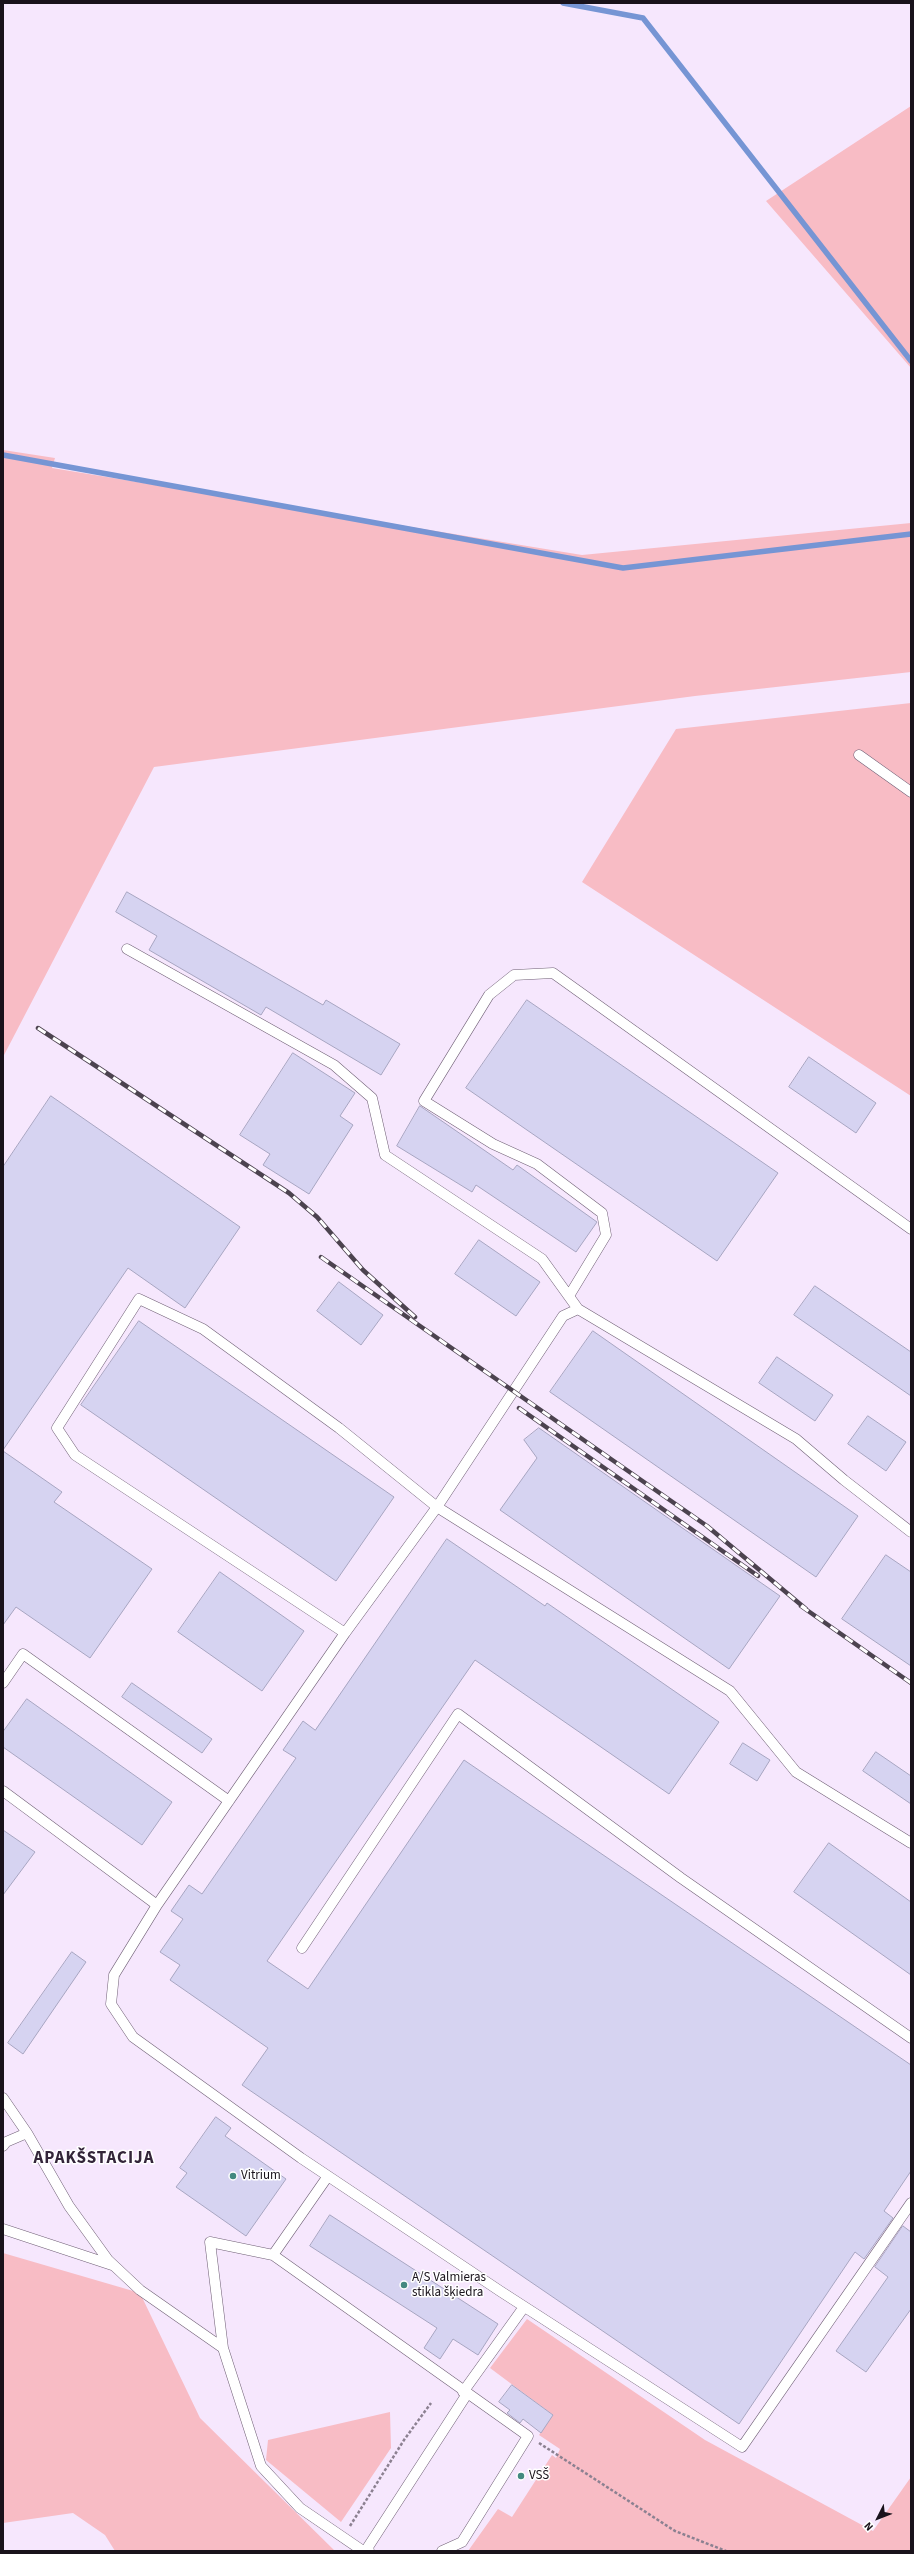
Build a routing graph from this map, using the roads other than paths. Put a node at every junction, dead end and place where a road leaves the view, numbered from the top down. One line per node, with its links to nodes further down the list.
1 (859, 755): 2 (lane)
2 (911, 792)
3 (127, 950): 5 (lane)
4 (911, 1229): 5 (lane)
5 (569, 1296): 6 (lane)
6 (578, 1309): 7 (lane); 8 (lane)
7 (437, 1507): 9 (lane); 9 (lane); 13 (lane)
8 (911, 1532)
9 (345, 1633): 12 (lane)
10 (3, 1683): 12 (lane)
11 (3, 1791): 14 (lane)
12 (230, 1802): 14 (lane)
13 (911, 1843)
14 (157, 1905): 20 (lane)
15 (302, 1948): 16 (lane)
16 (911, 2038)
17 (3, 2098): 18 (lane)
18 (27, 2132): 19 (lane); 24 (lane)
19 (3, 2146)
20 (328, 2176): 23 (lane); 25 (lane)
21 (911, 2203): 25 (lane)
22 (3, 2229): 24 (lane)
23 (273, 2255): 26 (lane); 27 (lane)
24 (114, 2266): 26 (lane)
25 (524, 2307): 27 (lane)
26 (223, 2348): 28 (lane)
27 (465, 2393): 29 (lane); 30 (lane)
28 (363, 2551)
29 (369, 2551)
30 (442, 2551)

